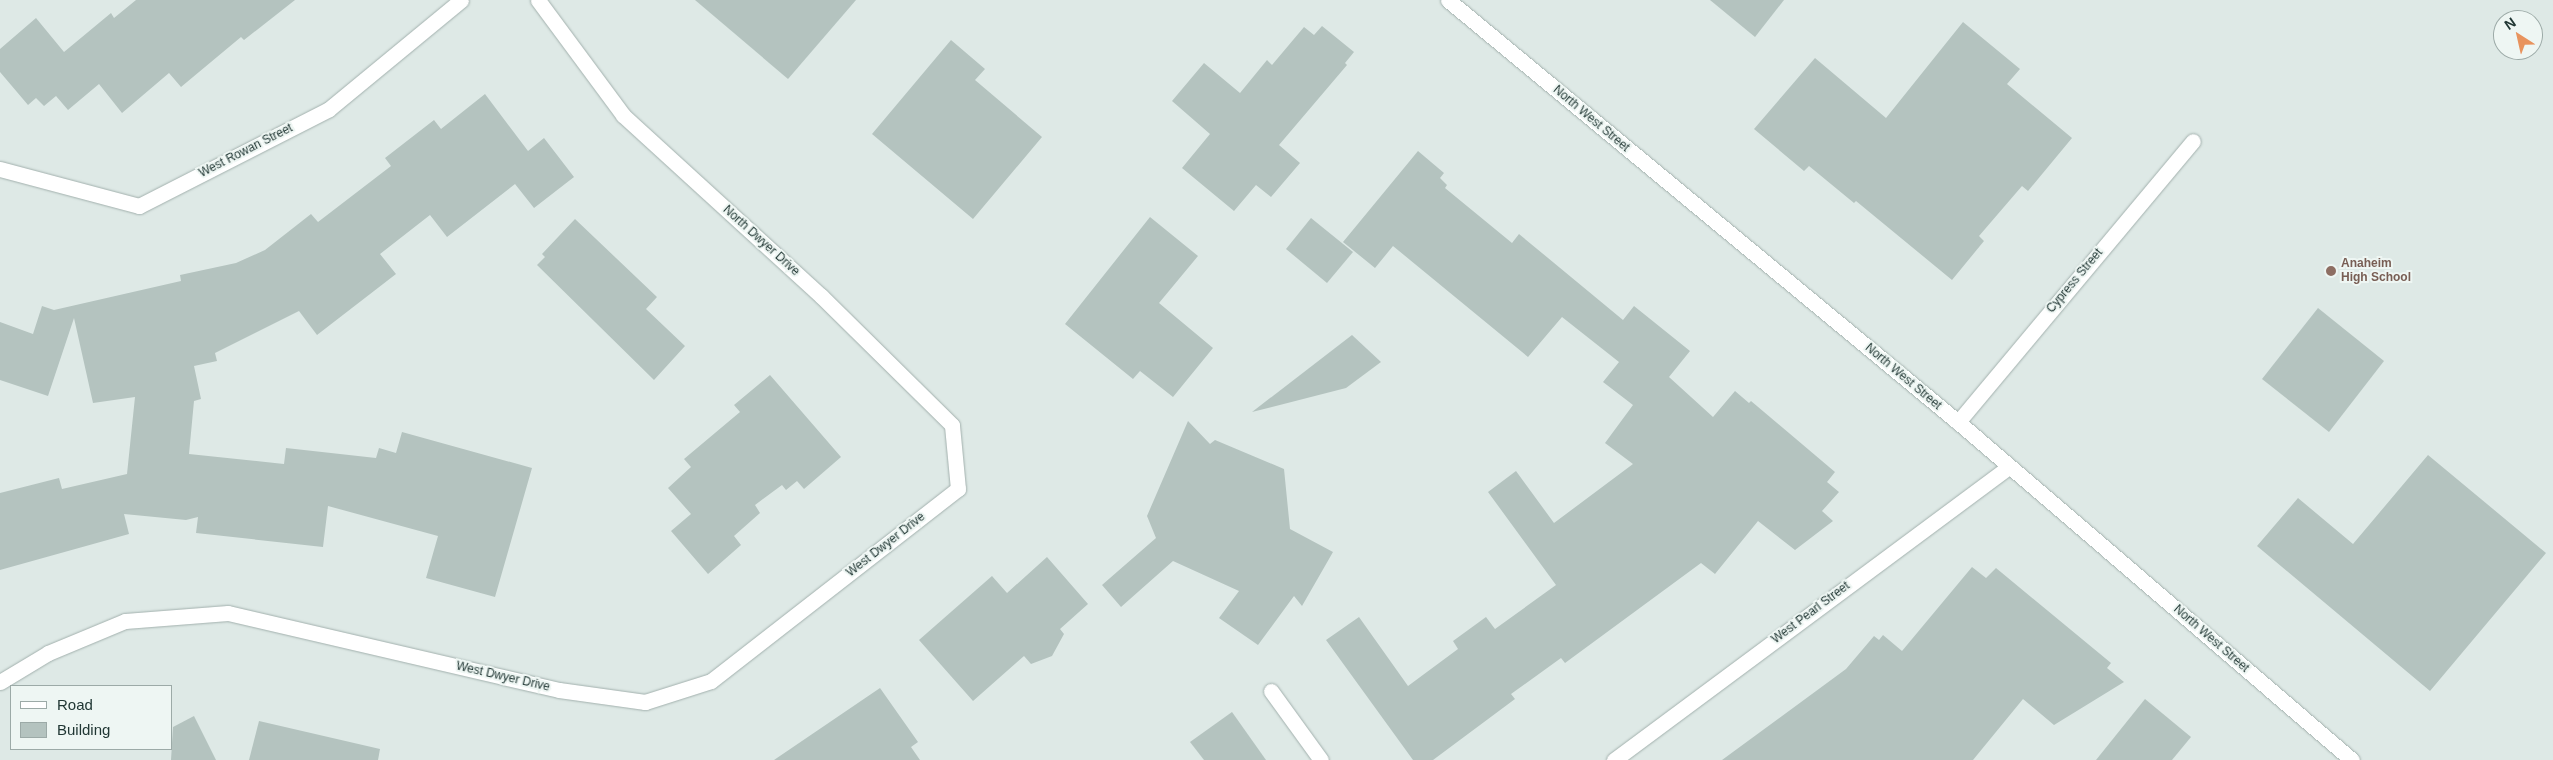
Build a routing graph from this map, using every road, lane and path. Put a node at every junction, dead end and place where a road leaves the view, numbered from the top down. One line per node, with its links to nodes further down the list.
1 (461, 0): 5 (street, West Rowan Street)
2 (538, 0): 8 (street, North Dwyer Drive)
3 (1448, 0): 6 (street, North West Street)
4 (2193, 140): 6 (street, Cypress Street)
5 (0, 169)
6 (1958, 422): 7 (street, North West Street)
7 (2009, 467): 12 (street, West Pearl Street); 13 (street, North West Street)
8 (958, 490): 9 (street, West Dwyer Drive)
9 (0, 682)
10 (1271, 691): 11 (street)
11 (1321, 760)
12 (1614, 760)
13 (2352, 760)

